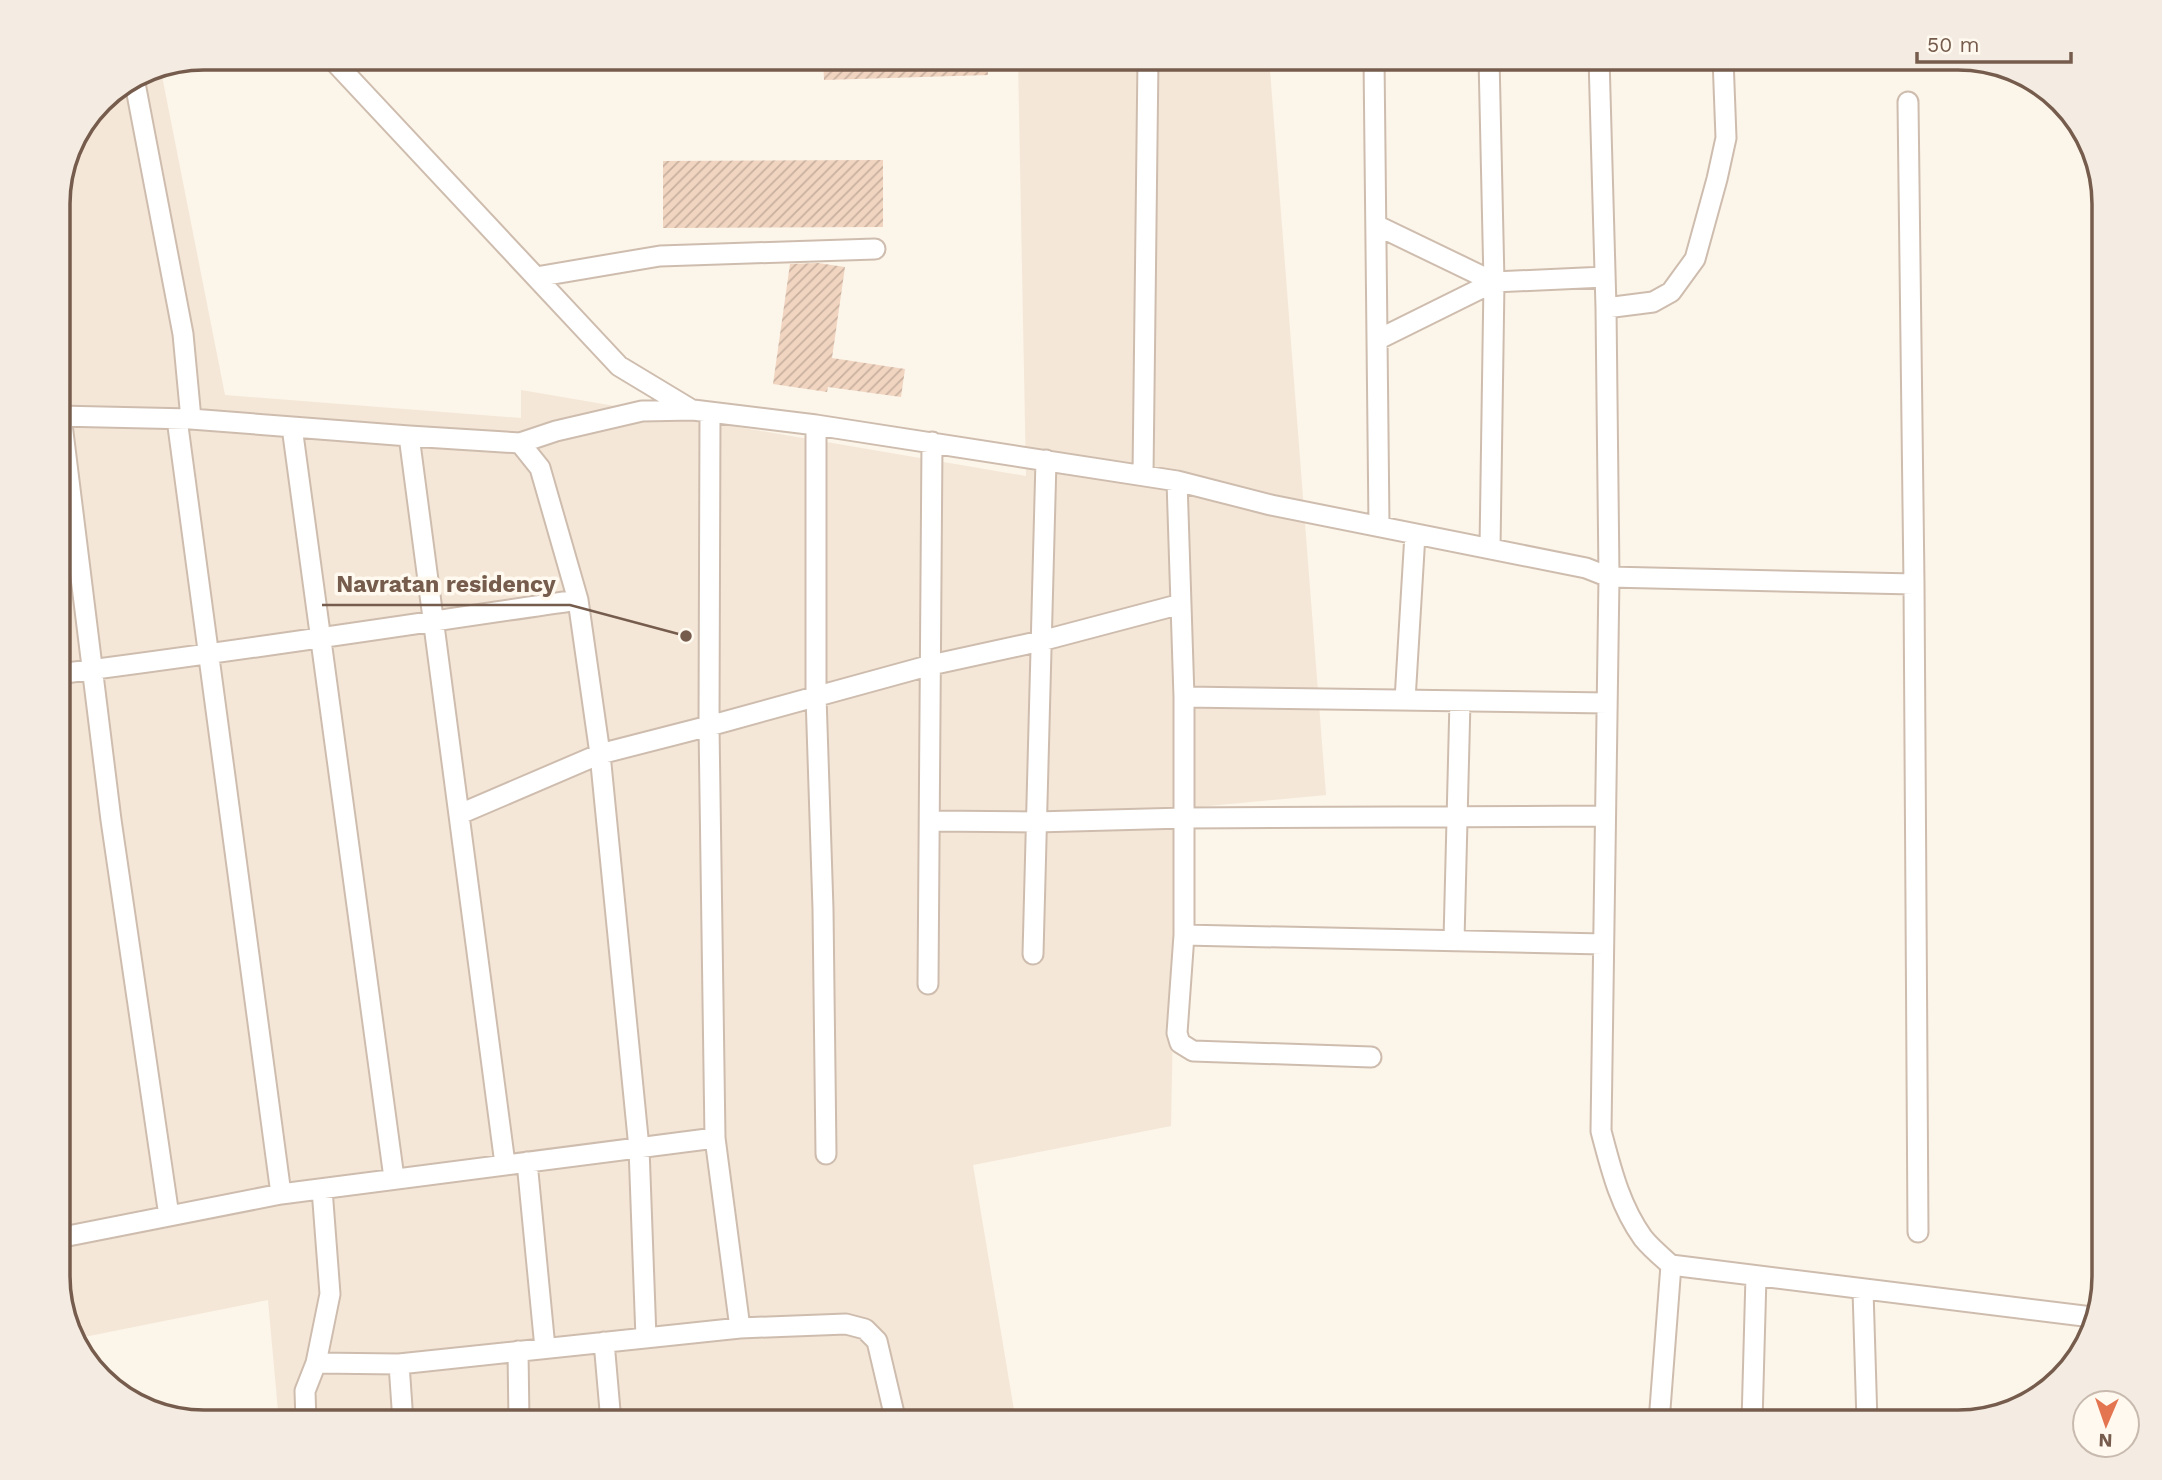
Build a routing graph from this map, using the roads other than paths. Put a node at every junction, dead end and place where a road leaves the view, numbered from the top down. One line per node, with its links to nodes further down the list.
1 (342, 70): 11 (street)
2 (1148, 70): 25 (street)
3 (1374, 70): 9 (street)
4 (1489, 70): 13 (street)
5 (1599, 70): 12 (street)
6 (1723, 70): 14 (street)
7 (132, 92): 18 (street)
8 (1908, 102): 32 (street)
9 (1376, 225): 13 (street); 15 (street)
10 (875, 249): 11 (street)
11 (536, 277): 16 (street)
12 (1605, 277): 13 (street); 14 (street)
13 (1493, 282): 15 (street); 30 (street)
14 (1606, 308): 31 (street)
15 (1377, 340): 28 (street)
16 (701, 412): 19 (street); 23 (street); 47 (street)
17 (70, 416): 18 (street)
18 (184, 419): 20 (street); 38 (street)
19 (816, 425): 22 (street); 42 (street)
20 (292, 427): 21 (street); 36 (street)
21 (409, 436): 23 (street); 35 (street)
22 (932, 442): 24 (street); 39 (street)
23 (520, 443): 33 (street)
24 (1046, 460): 25 (street); 37 (street)
25 (1143, 475): 26 (street)
26 (1177, 481): 28 (street); 34 (street)
27 (70, 495): 40 (street)
28 (1379, 526): 29 (street)
29 (1415, 534): 30 (street); 44 (street)
30 (1490, 548): 31 (street)
31 (1609, 576): 32 (street); 46 (street)
32 (1914, 584): 70 (street)
33 (578, 600): 35 (street); 48 (street)
34 (1181, 604): 37 (street); 43 (street)
35 (434, 620): 36 (street); 49 (street)
36 (321, 637): 38 (street); 66 (street)
37 (1041, 641): 39 (street); 54 (street)
38 (208, 655): 40 (street); 68 (street)
39 (931, 665): 42 (street); 53 (street)
40 (92, 670): 41 (street); 69 (street)
41 (70, 673)
42 (816, 696): 47 (street); 63 (street)
43 (1184, 697): 44 (street); 52 (street)
44 (1405, 700): 45 (street)
45 (1460, 701): 46 (street); 50 (street)
46 (1607, 703): 51 (street)
47 (709, 726): 48 (street); 61 (street)
48 (600, 754): 49 (street); 62 (street)
49 (460, 814): 65 (street)
50 (1457, 816): 51 (street); 52 (street); 56 (street)
51 (1605, 816): 57 (street)
52 (1184, 818): 54 (street); 55 (street)
53 (930, 821): 54 (street); 59 (street)
54 (1036, 822): 58 (street)
55 (1184, 934): 56 (street); 60 (street)
56 (1454, 940): 57 (street)
57 (1603, 944): 72 (street)
58 (1033, 954)
59 (928, 984)
60 (1371, 1057)
61 (715, 1138): 62 (street); 76 (street)
62 (639, 1148): 64 (street); 77 (street)
63 (826, 1154)
64 (527, 1162): 65 (street); 79 (street)
65 (505, 1164): 66 (street)
66 (394, 1178): 67 (street)
67 (322, 1189): 68 (street); 81 (street)
68 (281, 1194): 69 (street)
69 (169, 1216): 71 (street)
70 (1918, 1232)
71 (70, 1236)
72 (1671, 1265): 73 (street); 88 (street)
73 (1756, 1276): 74 (street); 89 (street)
74 (1863, 1290): 75 (street); 90 (street)
75 (2086, 1316)
76 (740, 1328): 77 (street); 87 (street)
77 (646, 1338): 78 (street)
78 (604, 1342): 79 (street); 86 (street)
79 (545, 1348): 80 (street)
80 (518, 1351): 82 (street); 85 (street)
81 (316, 1363): 82 (street); 83 (street)
82 (399, 1364): 84 (street)
83 (306, 1410)
84 (401, 1410)
85 (519, 1410)
86 (610, 1410)
87 (892, 1410)
88 (1660, 1410)
89 (1752, 1410)
90 (1867, 1410)

